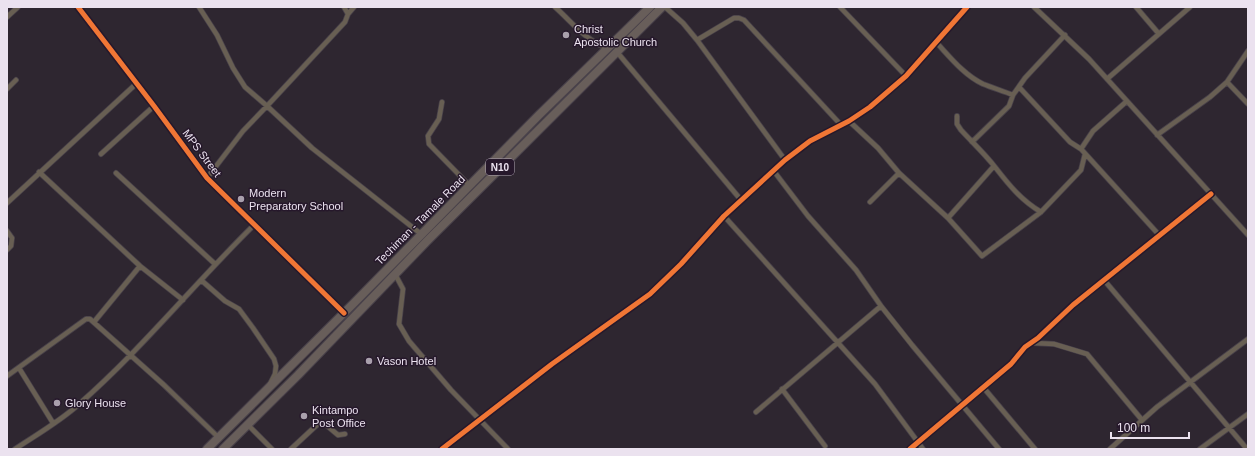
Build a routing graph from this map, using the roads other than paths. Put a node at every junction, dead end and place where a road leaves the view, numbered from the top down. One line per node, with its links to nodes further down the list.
1 (18, 7): 15 (street)
2 (78, 7): 27 (street, MPS Street)
3 (199, 7): 35 (street)
4 (344, 7): 14 (street)
5 (354, 7): 14 (street)
6 (555, 7): 20 (street)
7 (650, 7): 20 (highway, Techiman - Tamale Road / N10)
8 (663, 7): 18 (street); 22 (highway, Techiman - Tamale Road / N10)
9 (840, 7): 23 (street)
10 (966, 7): 19 (street)
11 (1034, 7): 17 (street)
12 (1136, 7): 16 (street)
13 (1190, 7): 16 (street)
14 (348, 14): 35 (street)
15 (7, 18)
16 (1159, 34): 24 (street)
17 (1065, 35): 24 (street); 28 (street)
18 (697, 40): 38 (street); 44 (street)
19 (936, 42): 23 (street); 30 (street)
20 (608, 49): 51 (highway, Techiman - Tamale Road / N10)
21 (1248, 51): 26 (street)
22 (617, 52): 53 (street); 67 (highway, Techiman - Tamale Road / N10)
23 (906, 76): 37 (street)
24 (1107, 79): 31 (street)
25 (16, 80): 29 (street)
26 (1227, 82): 33 (street); 39 (street)
27 (137, 83): 34 (street, MPS Street); 47 (street)
28 (1019, 87): 30 (street); 41 (street)
29 (7, 89)
30 (1013, 95): 40 (street)
31 (1127, 101): 39 (street); 41 (street)
32 (442, 102): 51 (street)
33 (1248, 104)
34 (154, 106): 42 (street); 50 (street, MPS Street)
35 (267, 106): 50 (street); 61 (street)
36 (957, 116): 40 (street)
37 (849, 121): 38 (street); 49 (street)
38 (840, 125): 44 (street)
39 (1157, 135): 52 (street)
40 (972, 142): 45 (street)
41 (1081, 149): 43 (street)
42 (102, 154)
43 (1085, 154): 56 (street); 63 (street)
44 (785, 160): 46 (street)
45 (994, 166): 56 (street); 58 (street)
46 (773, 170): 53 (street); 71 (street)
47 (39, 172): 55 (street); 66 (street)
48 (116, 173): 65 (street)
49 (899, 173): 54 (street); 58 (street)
50 (207, 178): 59 (street, MPS Street)
51 (469, 185): 61 (highway, Techiman - Tamale Road / N10)
52 (1211, 194): 62 (street); 63 (street)
53 (741, 200): 57 (street)
54 (870, 202)
55 (7, 203)
56 (1041, 212): 58 (street)
57 (724, 216): 75 (street); 88 (street)
58 (948, 218)
59 (254, 225): 65 (street); 72 (street, MPS Street)
60 (7, 230): 64 (street)
61 (421, 234): 72 (highway, Techiman - Tamale Road / N10)
62 (1248, 235)
63 (1160, 236): 69 (street)
64 (7, 250)
65 (215, 264): 68 (street)
66 (140, 266): 70 (street); 73 (street)
67 (395, 274): 88 (street); 91 (highway, Techiman - Tamale Road / N10)
68 (201, 280): 70 (street); 83 (street)
69 (1104, 280): 76 (street); 80 (street)
70 (183, 300): 77 (street)
71 (881, 306): 75 (street); 84 (street)
72 (344, 313): 83 (highway, Techiman - Tamale Road / N10)
73 (94, 322): 77 (street); 78 (street)
74 (1248, 339): 80 (street)
75 (837, 342): 82 (street); 95 (street)
76 (1033, 343): 81 (street); 89 (street)
77 (130, 355): 90 (street); 94 (street)
78 (19, 368): 79 (street); 90 (street)
79 (7, 376)
80 (1191, 382): 89 (street); 92 (street)
81 (983, 387): 84 (street); 107 (street)
82 (782, 389): 85 (street); 96 (street)
83 (266, 390): 87 (highway, Techiman - Tamale Road / N10)
84 (963, 405): 95 (street); 106 (street)
85 (756, 412)
86 (1248, 414): 92 (street)
87 (240, 417): 91 (highway); 94 (highway, Techiman - Tamale Road / N10)
88 (479, 420): 102 (street); 103 (street)
89 (1142, 420): 108 (street)
90 (52, 423): 97 (street)
91 (248, 425): 99 (highway, Techiman - Tamale Road / N10); 100 (street)
92 (1230, 427): 109 (street); 110 (street)
93 (345, 434): 101 (street)
94 (218, 437): 98 (highway, Techiman - Tamale Road / N10)
95 (918, 444): 104 (street); 105 (street)
96 (825, 446)
97 (15, 449)
98 (206, 449)
99 (224, 449)
100 (272, 449)
101 (291, 449)
102 (442, 449)
103 (508, 449)
104 (910, 449)
105 (923, 449)
106 (999, 449)
107 (1035, 449)
108 (1110, 449)
109 (1200, 449)
110 (1247, 449)

